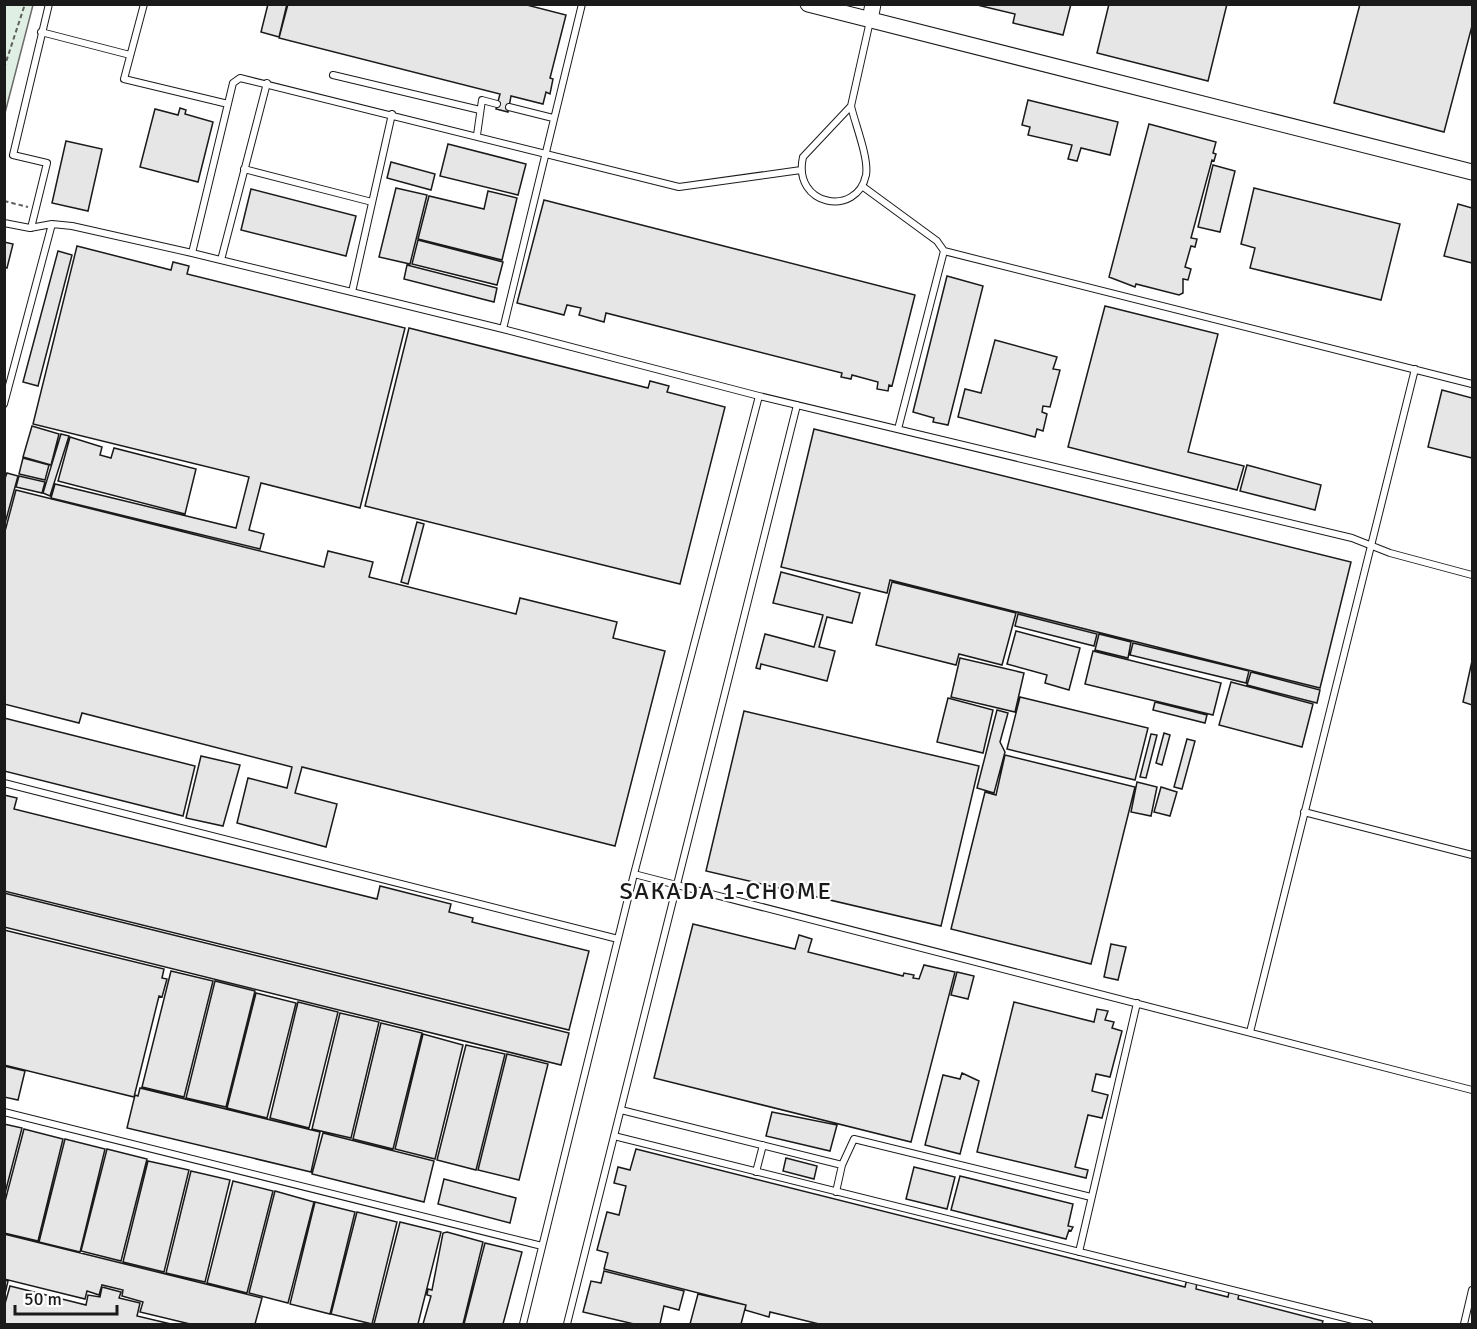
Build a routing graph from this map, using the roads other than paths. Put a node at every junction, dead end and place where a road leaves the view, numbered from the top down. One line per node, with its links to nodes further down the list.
1 (49, 4): 7 (lane)
2 (144, 4): 8 (lane)
3 (582, 4): 17 (lane)
4 (808, 4): 6 (street)
5 (873, 4): 6 (street)
6 (870, 20): 13 (lane); 22 (street)
7 (40, 32): 8 (lane); 27 (lane)
8 (130, 55): 11 (lane)
9 (333, 75): 15 (lane)
10 (267, 83): 11 (lane); 16 (lane); 20 (lane)
11 (228, 104): 29 (lane)
12 (497, 104): 15 (lane)
13 (851, 106): 21 (lane); 23 (lane)
14 (509, 107): 17 (lane)
15 (480, 110): 18 (lane)
16 (392, 114): 18 (lane); 24 (lane)
17 (553, 118): 19 (lane)
18 (477, 135): 19 (lane)
19 (544, 152): 21 (lane); 32 (lane)
20 (244, 169): 24 (lane); 30 (lane)
21 (801, 170): 23 (lane)
22 (1473, 172)
23 (862, 186): 28 (lane)
24 (372, 202): 31 (lane)
25 (4, 222): 27 (lane)
26 (52, 225): 27 (lane); 29 (lane); 36 (lane)
27 (31, 228)
28 (944, 251): 33 (lane); 38 (lane)
29 (192, 253): 30 (lane)
30 (221, 260): 31 (lane)
31 (352, 292): 32 (lane)
32 (503, 329): 35 (lane)
33 (1415, 369): 34 (lane); 39 (lane)
34 (1473, 384)
35 (759, 396): 37 (lane); 44 (lane)
36 (4, 404)
37 (797, 405): 38 (lane); 45 (lane)
38 (898, 429): 39 (lane)
39 (1371, 544): 40 (lane); 42 (lane)
40 (1473, 574)
41 (4, 783): 46 (lane)
42 (1304, 812): 43 (lane); 48 (lane)
43 (1473, 855)
44 (634, 874): 45 (lane); 46 (lane)
45 (677, 885): 47 (lane); 50 (lane)
46 (618, 939): 58 (lane)
47 (1137, 1003): 48 (lane); 57 (lane)
48 (1250, 1032): 49 (lane)
49 (1473, 1090)
50 (621, 1110): 52 (lane); 53 (lane)
51 (4, 1112): 58 (lane)
52 (614, 1136): 55 (lane); 63 (lane)
53 (763, 1145): 54 (lane); 55 (lane)
54 (842, 1165): 56 (lane); 57 (lane)
55 (756, 1172): 56 (lane)
56 (836, 1192): 59 (lane)
57 (1091, 1197): 59 (lane)
58 (542, 1246): 62 (lane)
59 (1079, 1252): 61 (lane)
60 (1473, 1290): 66 (lane)
61 (1335, 1316): 64 (lane); 65 (lane)
62 (524, 1324)
63 (567, 1324)
64 (1333, 1324)
65 (1369, 1324)
66 (1464, 1324)

